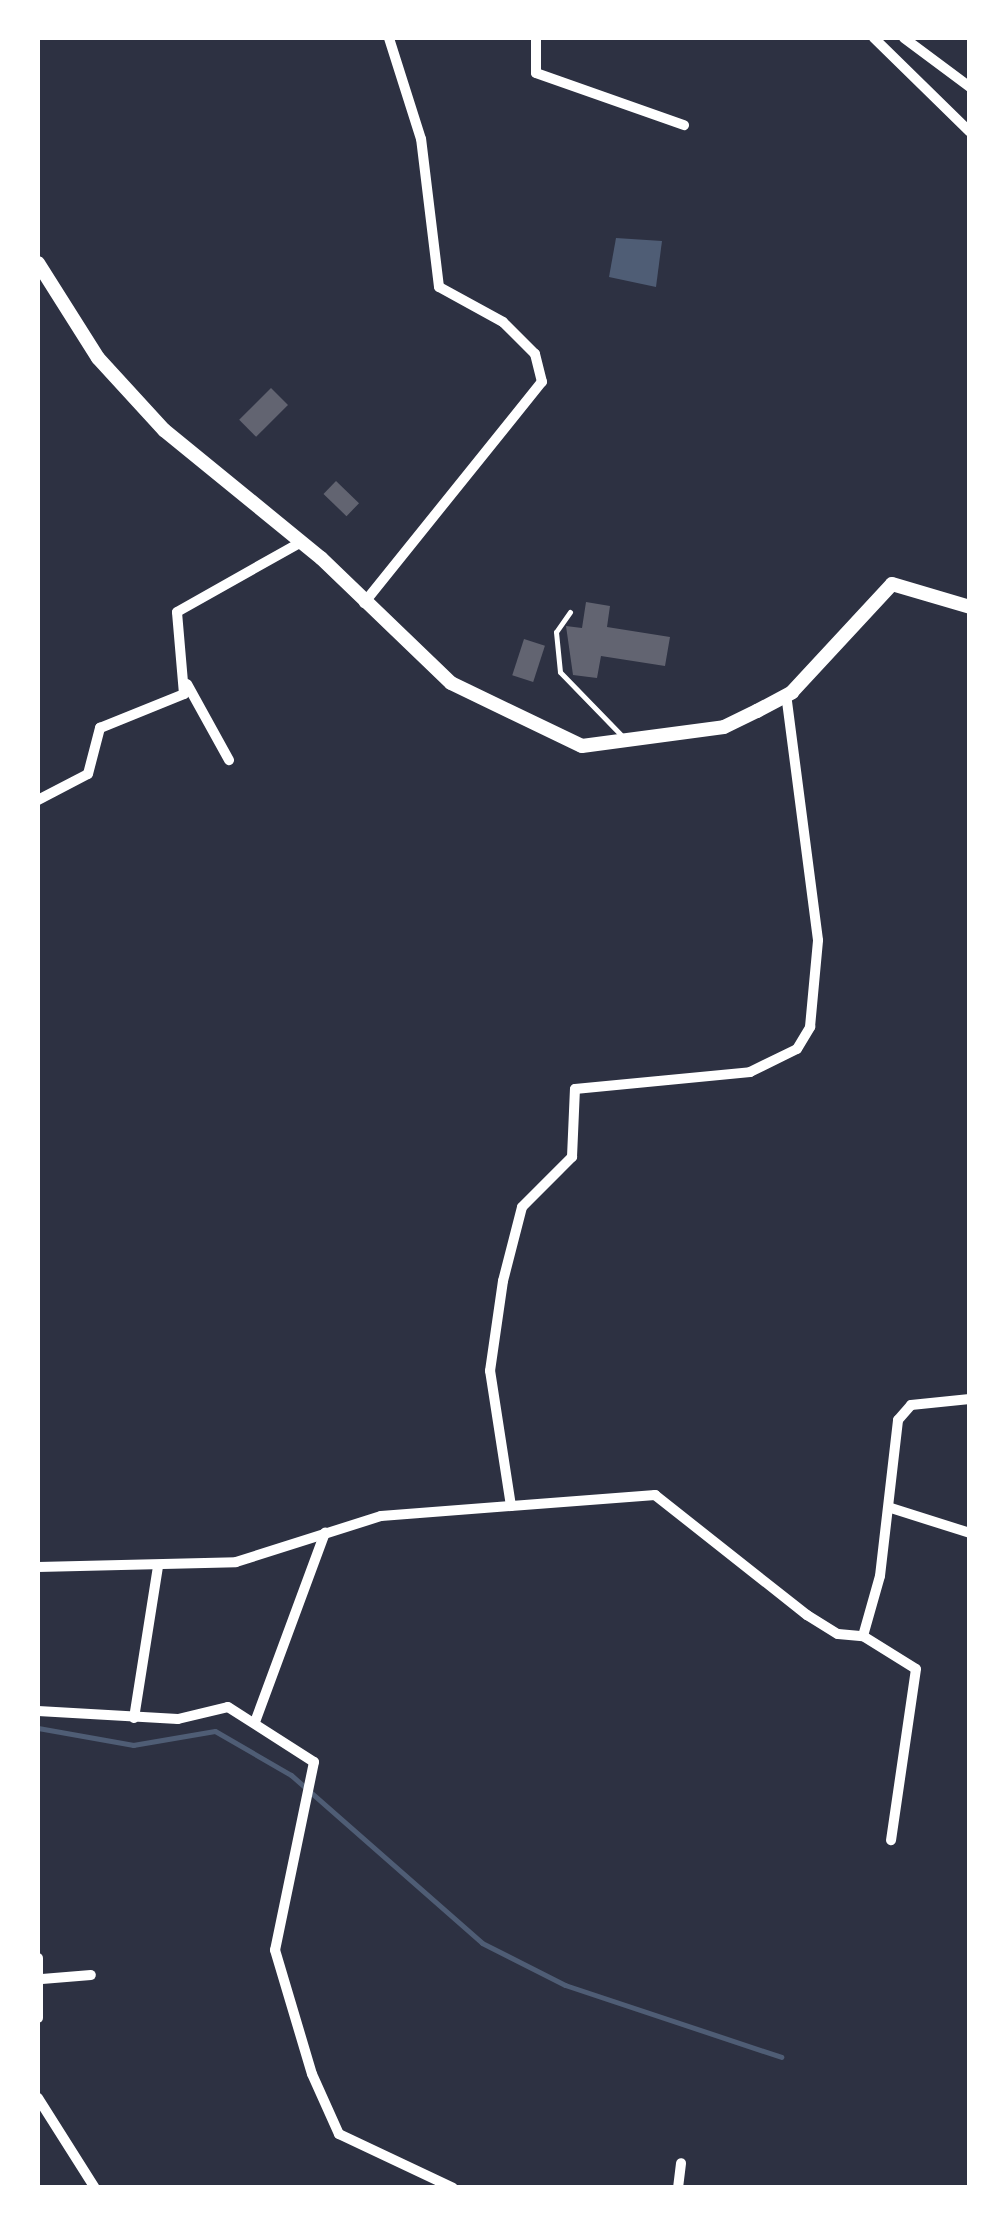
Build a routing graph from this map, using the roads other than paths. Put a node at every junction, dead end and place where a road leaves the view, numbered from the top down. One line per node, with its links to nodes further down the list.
1 (389, 38): 10 (street)
2 (536, 38): 6 (street)
3 (874, 38): 7 (street)
4 (904, 38): 5 (street)
5 (970, 87)
6 (684, 125)
7 (970, 132)
8 (38, 263): 9 (main road)
9 (301, 542): 10 (main road); 13 (street)
10 (363, 603): 15 (main road)
11 (970, 607): 14 (main road)
12 (570, 612): 15 (lane)
13 (187, 684): 16 (street); 17 (street)
14 (786, 695): 15 (main road); 19 (street)
15 (627, 744)
16 (229, 760)
17 (38, 800)
18 (970, 1399): 20 (street)
19 (511, 1506): 21 (street); 25 (street)
20 (891, 1508): 22 (street); 25 (street)
21 (325, 1533): 23 (street); 28 (street)
22 (970, 1533)
23 (158, 1566): 24 (street); 27 (street)
24 (38, 1567)
25 (863, 1636): 29 (street)
26 (38, 1711): 27 (street)
27 (134, 1718): 28 (street)
28 (255, 1722): 37 (street)
29 (891, 1840)
30 (38, 1958): 32 (street)
31 (91, 1975): 32 (street)
32 (42, 1979): 33 (street)
33 (38, 2018)
34 (38, 2098): 36 (street)
35 (681, 2163): 38 (street)
36 (95, 2188)
37 (453, 2188)
38 (678, 2188)

